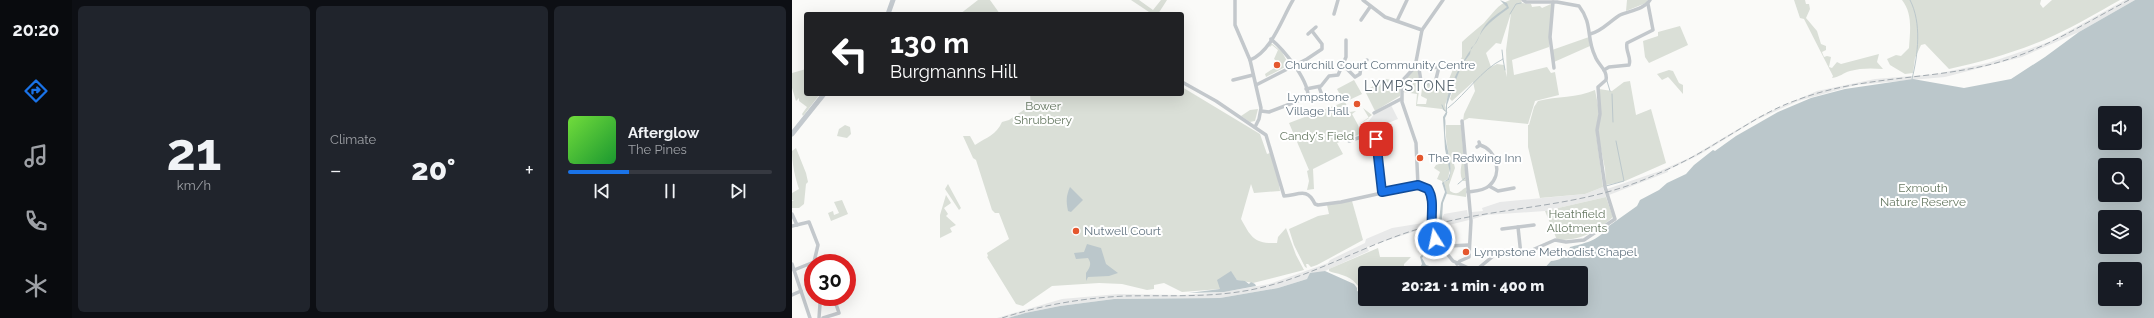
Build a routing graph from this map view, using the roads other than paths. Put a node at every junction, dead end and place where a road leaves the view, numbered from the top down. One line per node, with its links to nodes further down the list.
1 (893, 0): 13 (highway)
2 (1235, 0): 24 (street)
3 (1293, 0): 22 (street)
4 (1338, 0): 14 (street)
5 (1363, 0): 12 (street)
6 (1407, 0): 16 (street)
7 (1443, 0): 18 (street)
8 (1523, 0): 10 (street)
9 (1650, 0): 11 (street)
10 (1553, 2): 21 (street); 29 (street)
11 (1648, 4): 21 (street); 30 (street)
12 (1370, 7): 15 (street); 16 (street)
13 (889, 12)
14 (1334, 14)
15 (1361, 20)
16 (1397, 21): 18 (street)
17 (1316, 28): 19 (street)
18 (1422, 30): 28 (street)
19 (1312, 31): 20 (street); 27 (street)
20 (1308, 34)
21 (1590, 34): 30 (street)
22 (1271, 40): 24 (street); 27 (street)
23 (1346, 40): 26 (street)
24 (1250, 60): 31 (street)
25 (1367, 60): 26 (street)
26 (1342, 64): 35 (street)
27 (1294, 66): 34 (street); 36 (street)
28 (1417, 68): 28 (street); 39 (street)
29 (1554, 68)
30 (1604, 70): 64 (street)
31 (1253, 75): 32 (street); 34 (street)
32 (1232, 80)
33 (1184, 83): 44 (street)
34 (1256, 84): 40 (street)
35 (1319, 87): 36 (street); 38 (street)
36 (1306, 89): 40 (street)
37 (822, 96): 45 (highway)
38 (1323, 98)
39 (1401, 99): 41 (street); 49 (street)
40 (1260, 111): 44 (street)
41 (1374, 113)
42 (1462, 121): 53 (street)
43 (792, 124): 45 (street)
44 (1255, 127): 52 (street)
45 (796, 129): 46 (highway)
46 (792, 134)
47 (1349, 140): 52 (street)
48 (1479, 145): 50 (street)
49 (1418, 185): 52 (street); 61 (street)
50 (1489, 186): 51 (street); 53 (street)
51 (1514, 188)
52 (1382, 192)
53 (1468, 192): 60 (street)
54 (792, 214): 55 (street)
55 (796, 224): 57 (street); 67 (street)
56 (1534, 225): 58 (street)
57 (792, 226)
58 (1518, 227): 59 (street); 64 (street)
59 (1502, 228)
60 (1469, 245): 61 (street); 66 (street)
61 (1444, 248): 66 (street)
62 (1425, 253): 63 (street)
63 (1439, 254)
64 (1521, 255): 66 (street)
65 (792, 264): 67 (street)
66 (1457, 264)
67 (794, 270): 68 (street)
68 (801, 291): 69 (street); 72 (street)
69 (792, 295)
70 (820, 306): 73 (street)
71 (837, 306): 74 (street)
72 (810, 318)
73 (819, 318)
74 (823, 318)

